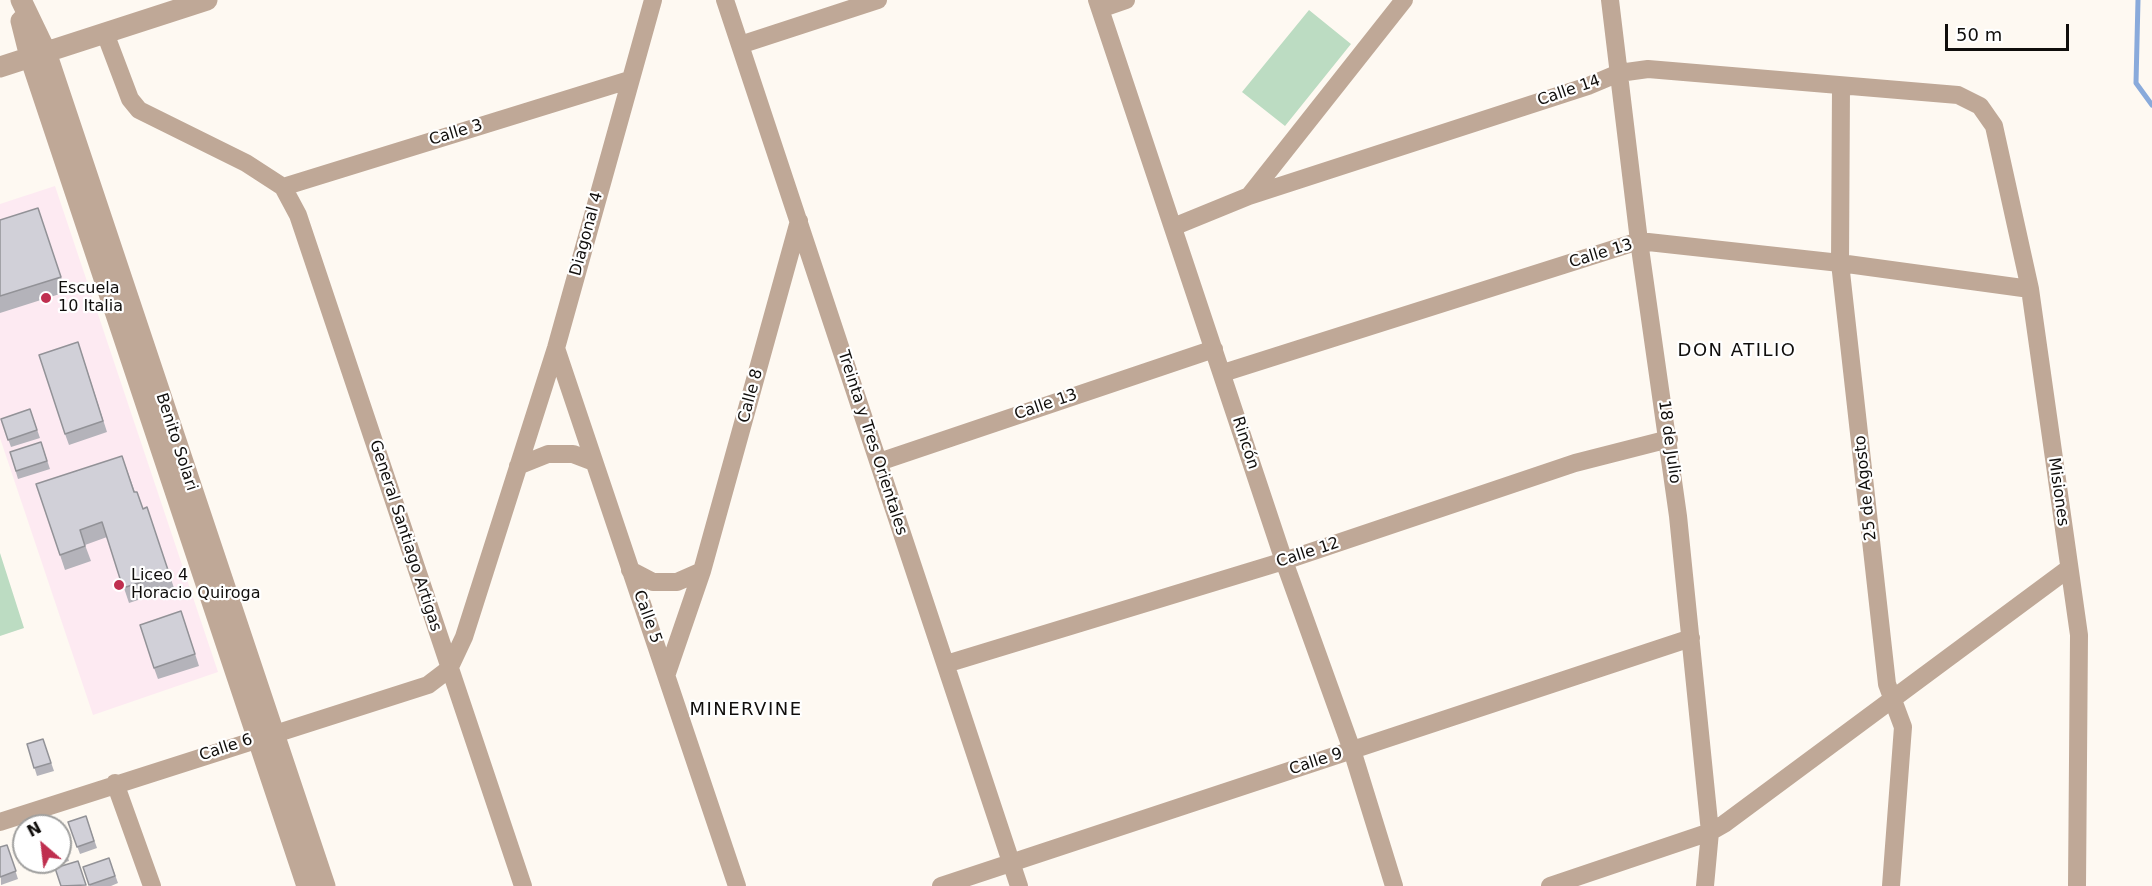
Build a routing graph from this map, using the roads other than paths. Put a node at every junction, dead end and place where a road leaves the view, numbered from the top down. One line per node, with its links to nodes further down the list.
1 (15, 0): 13 (street, Benito Solari)
2 (21, 0): 13 (street, Benito Solari)
3 (207, 0): 11 (street)
4 (652, 0): 16 (street, Diagonal 4)
5 (725, 0): 12 (street, Treinta y Tres Orientales)
6 (878, 0): 12 (street)
7 (1126, 0): 10 (street)
8 (1404, 0): 20 (street)
9 (1610, 0): 15 (street, 18 de Julio)
10 (1099, 4): 22 (street, Rincón)
11 (105, 33): 13 (street); 19 (street)
12 (740, 45): 21 (street, Treinta y Tres Orientales)
13 (38, 55): 14 (street); 42 (street, Benito Solari)
14 (0, 67)
15 (1619, 73): 17 (street, Calle 14); 20 (street, Calle 14); 23 (street, 18 de Julio)
16 (629, 80): 19 (street, Calle 3); 26 (street, Diagonal 4)
17 (1841, 87): 18 (street, Calle 14); 24 (street, 25 de Agosto)
18 (1980, 106): 25 (street, Misiones)
19 (283, 187): 39 (street, General Santiago Artigas)
20 (1249, 196): 22 (street, Calle 14)
21 (799, 222): 31 (street, Treinta y Tres Orientales); 36 (street, Calle 8)
22 (1173, 227): 27 (street, Rincón)
23 (1639, 242): 24 (street, Calle 13); 28 (street, Calle 13); 29 (street, 18 de Julio)
24 (1840, 263): 25 (street, Calle 13); 41 (street, 25 de Agosto)
25 (2030, 289): 34 (street, Misiones)
26 (556, 348): 30 (street, Calle 5); 32 (street, Diagonal 4)
27 (1214, 349): 28 (street, Rincón); 31 (street, Calle 13)
28 (1222, 374): 33 (street, Rincón)
29 (1669, 439): 33 (street, Calle 12); 37 (street, 18 de Julio)
30 (594, 462): 32 (street); 35 (street, Calle 5)
31 (879, 462): 38 (street, Treinta y Tres Orientales)
32 (518, 466): 39 (street, Diagonal 4)
33 (1284, 561): 38 (street, Calle 12); 43 (street, Rincón)
34 (2068, 569): 41 (street); 59 (street, Misiones)
35 (630, 570): 36 (street); 40 (street, Calle 5)
36 (702, 571): 40 (street, Calle 8)
37 (1691, 638): 43 (street, Calle 9); 46 (street, 18 de Julio)
38 (946, 664): 47 (street, Treinta y Tres Orientales)
39 (450, 669): 42 (street, Calle 6); 51 (street, General Santiago Artigas)
40 (667, 673): 52 (street, Calle 5)
41 (1891, 700): 46 (street); 58 (street, 25 de Agosto)
42 (265, 736): 44 (street, Calle 6); 49 (street, Benito Solari); 50 (street, Benito Solari)
43 (1352, 750): 47 (street, Calle 9); 55 (street, Rincón)
44 (115, 783): 45 (street, Calle 6); 48 (street)
45 (0, 822)
46 (1710, 832): 56 (street); 57 (street, 18 de Julio)
47 (1012, 864): 53 (street, Calle 9); 54 (street, Treinta y Tres Orientales)
48 (152, 886)
49 (307, 886)
50 (325, 886)
51 (523, 886)
52 (737, 886)
53 (941, 886)
54 (1019, 886)
55 (1394, 886)
56 (1550, 886)
57 (1705, 886)
58 (1891, 886)
59 (2077, 886)

